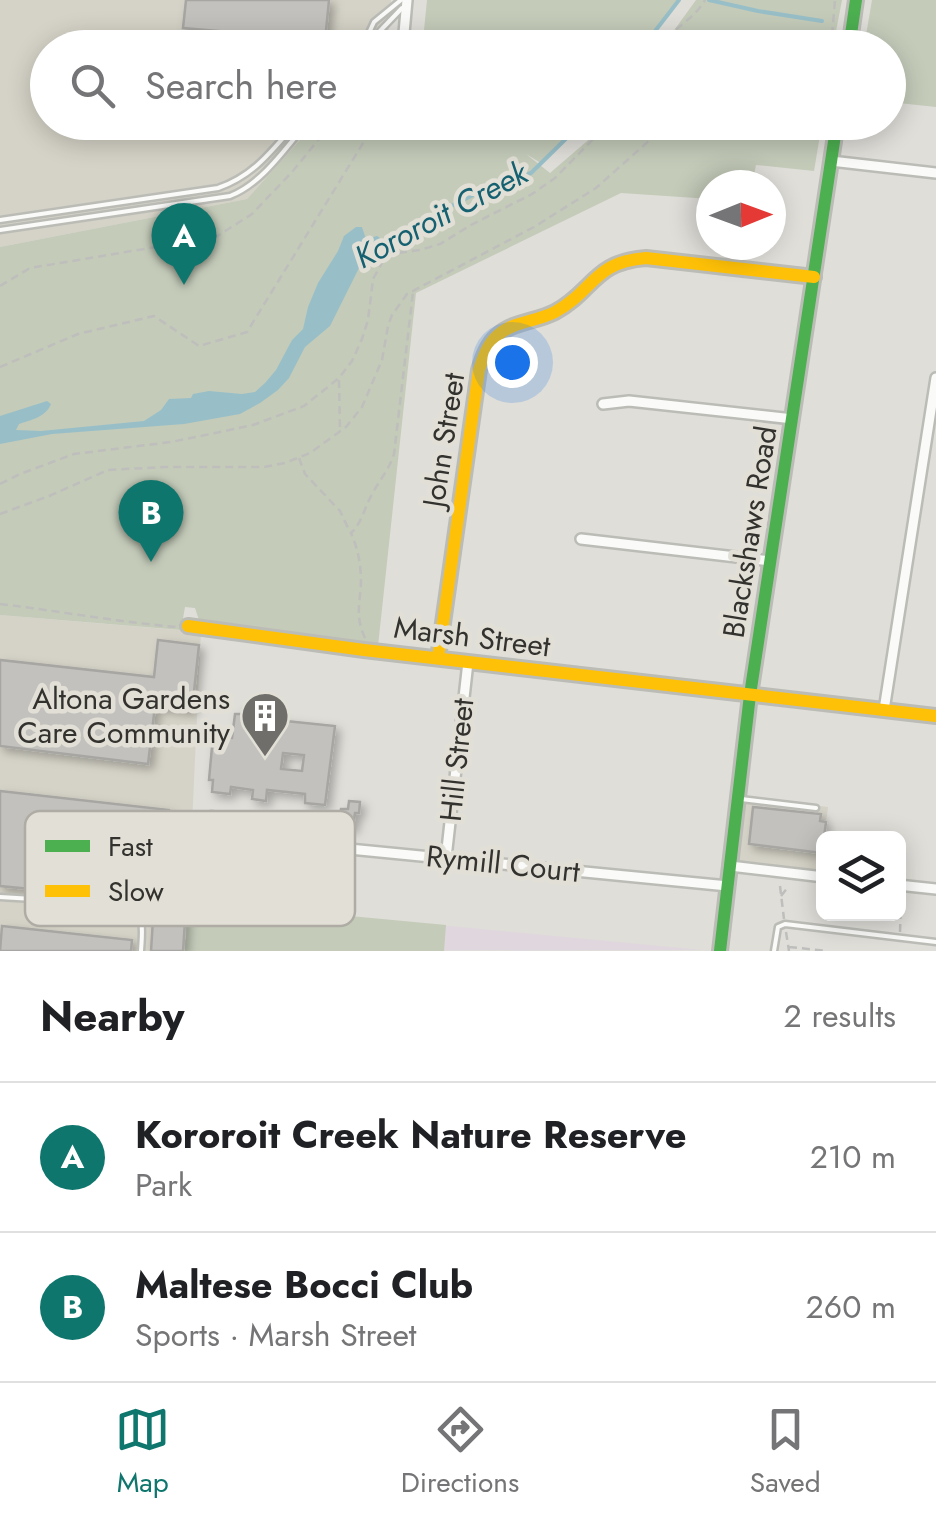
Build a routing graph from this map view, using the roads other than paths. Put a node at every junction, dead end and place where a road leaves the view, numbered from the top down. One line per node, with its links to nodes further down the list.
1 (405, 0): 3 (lane); 4 (lane); 5 (street)
2 (856, 0): 6 (street)
3 (370, 30)
4 (381, 30)
5 (404, 30)
6 (852, 30)
7 (279, 140): 12 (lane)
8 (292, 140): 13 (lane)
9 (835, 140): 10 (street, Blackshaws Road)
10 (832, 161): 11 (street); 20 (street, Blackshaws Road)
11 (936, 173)
12 (248, 174): 13 (lane); 14 (lane)
13 (254, 182): 16 (lane)
14 (171, 195): 15 (lane); 16 (lane)
15 (103, 205): 17 (lane); 18 (lane)
16 (172, 206): 17 (lane)
17 (104, 215): 19 (lane)
18 (0, 220)
19 (0, 230)
20 (814, 278): 23 (street, Blackshaws Road); 27 (street, John Street)
21 (936, 378): 30 (street)
22 (603, 404): 23 (street)
23 (792, 419): 25 (street, Blackshaws Road)
24 (581, 539): 25 (street)
25 (770, 562): 29 (street, Blackshaws Road)
26 (188, 626): 27 (street, Marsh Street)
27 (438, 658): 28 (street, Marsh Street)
28 (468, 662): 29 (street, Marsh Street); 35 (street, Hill Street)
29 (750, 695): 30 (street, Marsh Street); 32 (street, Blackshaws Road)
30 (884, 710): 31 (street, Marsh Street)
31 (936, 716)
32 (738, 798): 33 (lane); 36 (street, Blackshaws Road)
33 (816, 808)
34 (355, 850): 35 (street, Rymill Court)
35 (446, 858): 38 (street, Rymill Court)
36 (730, 866): 37 (street); 38 (street, Blackshaws Road)
37 (816, 876)
38 (728, 886): 46 (street, Blackshaws Road)
39 (906, 886): 40 (street)
40 (936, 889)
41 (0, 897): 42 (lane)
42 (25, 898)
43 (142, 926): 45 (lane)
44 (936, 942): 47 (lane)
45 (141, 951)
46 (720, 951)
47 (774, 951)

